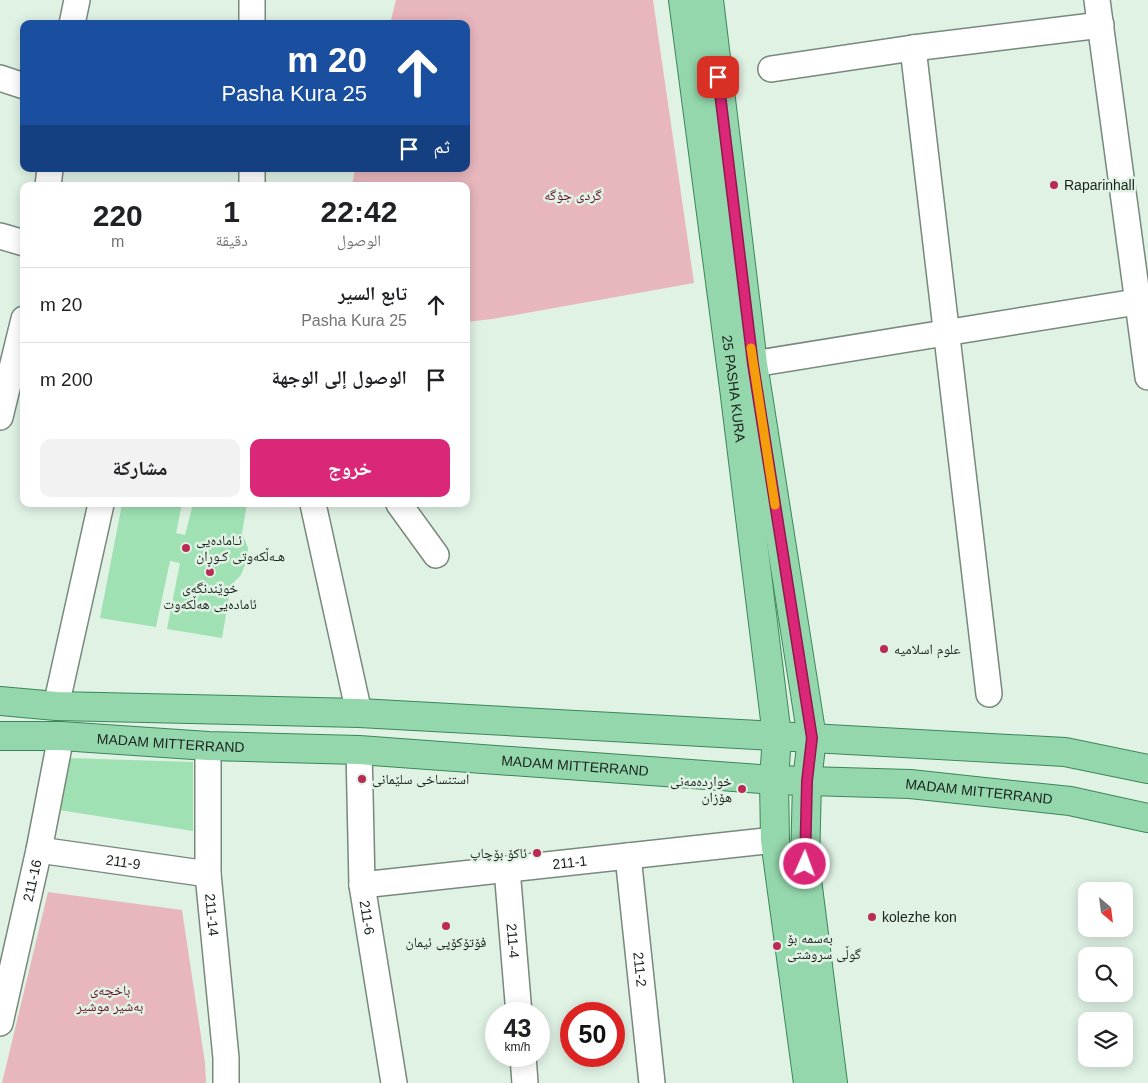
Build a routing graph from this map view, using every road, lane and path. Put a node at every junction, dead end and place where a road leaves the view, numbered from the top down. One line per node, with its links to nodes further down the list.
1 (77, 0): 6 (street)
2 (252, 0): 7 (street)
3 (683, 0): 31 (main road, 25 PASHA KURA)
4 (709, 0): 18 (main road, 25 PASHA KURA)
5 (1097, 0): 8 (street)
6 (73, 20)
7 (252, 20)
8 (1101, 25): 9 (street); 15 (street)
9 (913, 48): 10 (street); 16 (street)
10 (771, 69)
11 (0, 78): 12 (street)
12 (20, 85)
13 (0, 236): 14 (street)
14 (20, 242)
15 (1143, 301): 16 (street); 19 (street)
16 (947, 331): 18 (street); 25 (street)
17 (20, 335): 20 (street)
18 (753, 364): 32 (main road, 25 PASHA KURA)
19 (1148, 377)
20 (0, 417)
21 (100, 507): 27 (street)
22 (314, 507): 28 (street)
23 (401, 507): 24 (street)
24 (436, 555)
25 (989, 694)
26 (0, 701): 27 (main road)
27 (56, 706): 28 (main road)
28 (359, 714): 31 (main road)
29 (0, 736): 30 (main road, MADAM MITTERRAND)
30 (60, 736): 33 (main road, MADAM MITTERRAND); 40 (street, 211-16)
31 (777, 736): 32 (main road); 36 (main road, 25 PASHA KURA)
32 (812, 738): 35 (main road); 37 (main road, 25 PASHA KURA)
33 (208, 746): 34 (main road, MADAM MITTERRAND); 43 (street, 211-14)
34 (359, 750): 36 (main road, MADAM MITTERRAND); 44 (street, 211-6)
35 (1148, 769)
36 (774, 780): 37 (main road, MADAM MITTERRAND); 39 (main road, 25 PASHA KURA)
37 (807, 781): 38 (main road, MADAM MITTERRAND); 53 (main road, 25 PASHA KURA)
38 (1148, 818)
39 (776, 840): 41 (street, 211-1); 52 (main road, 25 PASHA KURA)
40 (39, 850): 43 (street, 211-9); 46 (street, 211-16)
41 (628, 856): 42 (street, 211-1); 51 (street, 211-2)
42 (507, 869): 44 (street, 211-1); 45 (street, 211-4)
43 (208, 874): 48 (street, 211-14)
44 (362, 885): 49 (street, 211-6)
45 (518, 1002)
46 (0, 1023)
47 (524, 1067): 50 (street)
48 (226, 1083)
49 (394, 1083)
50 (525, 1083)
51 (652, 1083)
52 (808, 1083)
53 (833, 1083)

